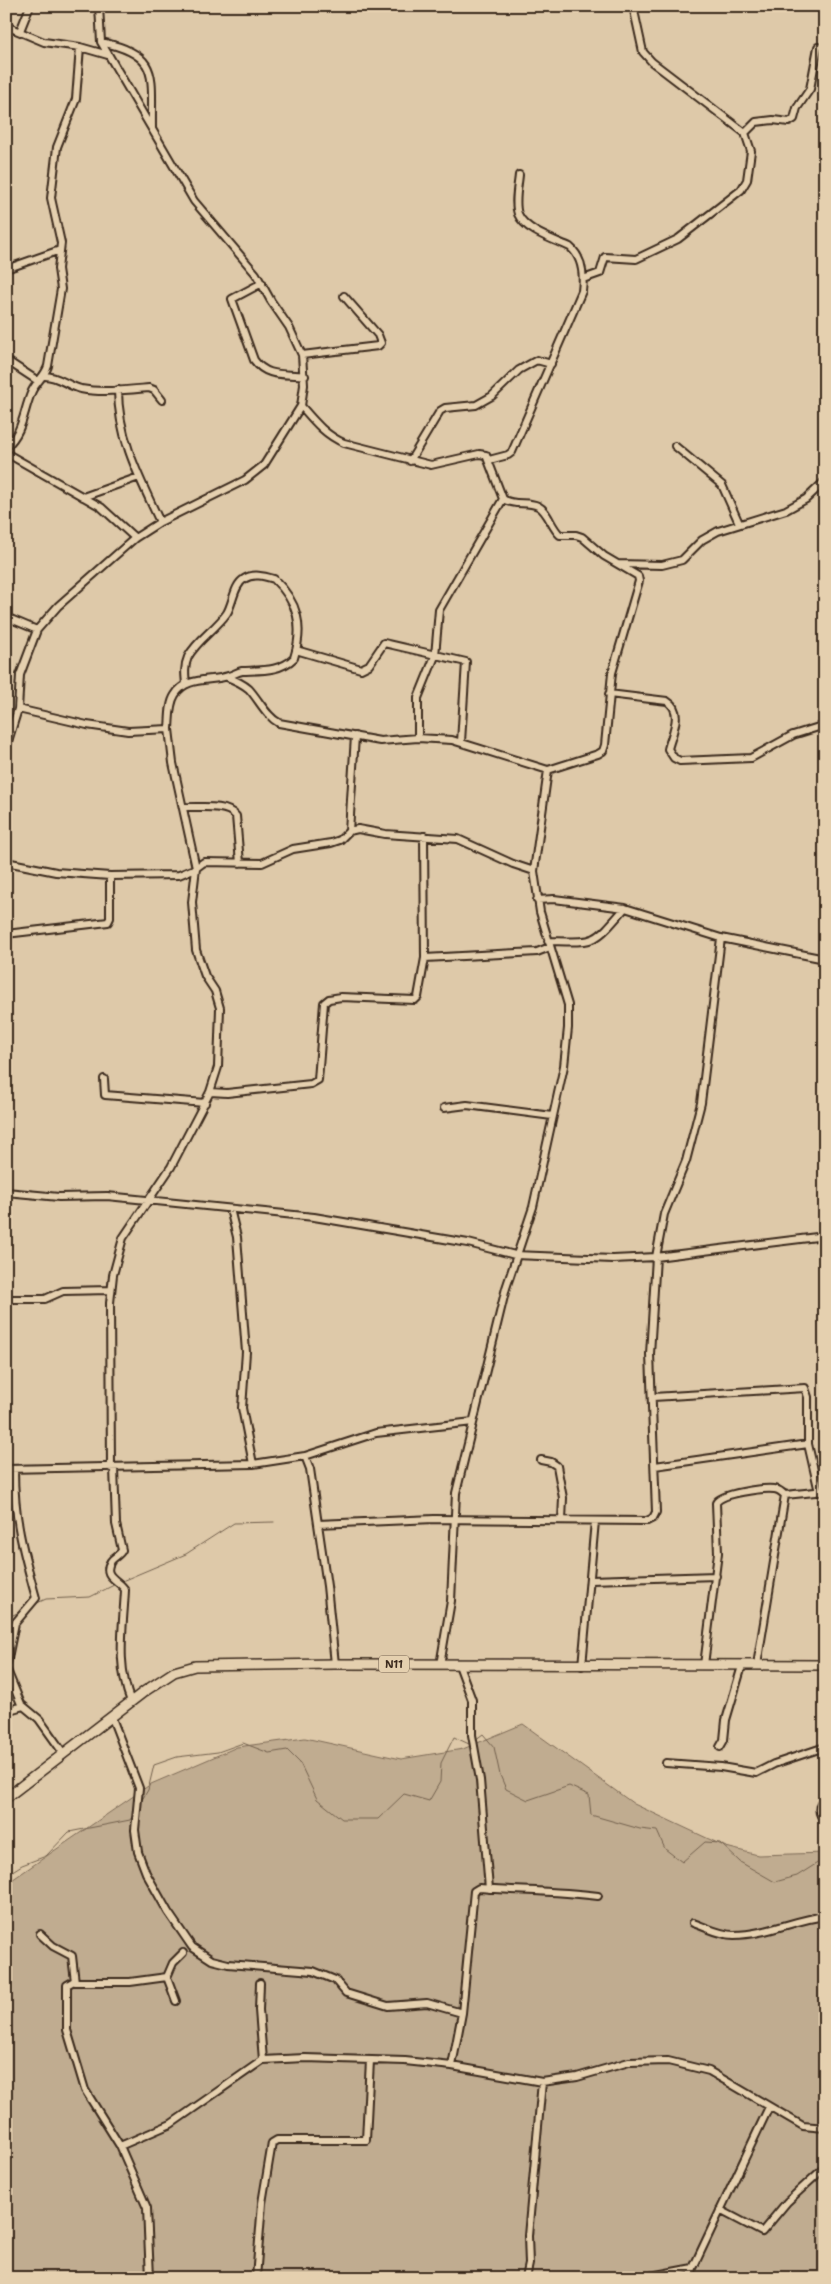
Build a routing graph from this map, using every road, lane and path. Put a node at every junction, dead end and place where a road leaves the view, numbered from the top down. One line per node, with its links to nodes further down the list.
1 (30, 6): 5 (street)
2 (99, 6): 6 (street)
3 (633, 6): 11 (street)
4 (6, 26): 5 (street)
5 (20, 31): 7 (street)
6 (101, 42): 9 (street); 10 (street)
7 (80, 46): 9 (street); 13 (street)
8 (818, 46): 11 (street)
9 (108, 55): 10 (street)
10 (152, 129): 16 (street)
11 (745, 132): 15 (street)
12 (519, 175): 15 (street)
13 (60, 250): 14 (street); 21 (street)
14 (6, 269)
15 (583, 279): 20 (street)
16 (262, 283): 18 (street); 22 (street)
17 (344, 296): 18 (street)
18 (302, 355): 22 (street)
19 (6, 360): 23 (street)
20 (550, 364): 30 (street); 31 (street)
21 (45, 376): 23 (street); 24 (street)
22 (304, 376): 26 (street)
23 (38, 381): 28 (street)
24 (118, 390): 25 (street); 32 (street)
25 (162, 400)
26 (301, 406): 31 (street); 36 (street)
27 (675, 446): 37 (street)
28 (6, 447)
29 (6, 453): 34 (street)
30 (489, 460): 31 (street); 35 (street)
31 (410, 461)
32 (139, 477): 34 (street); 36 (street)
33 (825, 482): 37 (street)
34 (83, 497): 38 (street)
35 (503, 499): 39 (street); 43 (street)
36 (160, 522): 38 (street)
37 (739, 523): 39 (street)
38 (135, 538): 41 (street)
39 (617, 564): 46 (street)
40 (6, 617): 41 (street)
41 (37, 630): 47 (street)
42 (296, 650): 43 (street); 44 (street); 45 (street)
43 (435, 656): 51 (street); 52 (street)
44 (227, 677): 45 (street); 50 (street)
45 (186, 684): 49 (street)
46 (609, 694): 48 (street); 54 (street)
47 (18, 709): 49 (street); 53 (street)
48 (825, 725)
49 (169, 729): 55 (street)
50 (355, 736): 51 (street); 56 (street)
51 (418, 738): 52 (street)
52 (461, 742): 54 (street)
53 (6, 748)
54 (548, 770): 61 (street)
55 (183, 807): 59 (street); 60 (street)
56 (349, 832): 57 (street); 59 (street)
57 (424, 836): 61 (street); 68 (street)
58 (6, 862): 62 (street)
59 (240, 863): 60 (street)
60 (196, 868): 62 (street); 71 (street)
61 (534, 871): 63 (street)
62 (110, 876): 65 (street)
63 (538, 900): 64 (street); 67 (street)
64 (625, 908): 66 (street); 67 (street)
65 (6, 934)
66 (721, 938): 69 (street); 80 (street)
67 (549, 944): 68 (street); 74 (street)
68 (425, 958): 71 (street)
69 (825, 959)
70 (104, 1080): 72 (street)
71 (210, 1092): 72 (street)
72 (205, 1103): 76 (street)
73 (444, 1108): 74 (street)
74 (552, 1116): 79 (street)
75 (6, 1192): 76 (street)
76 (150, 1199): 77 (street); 81 (street)
77 (230, 1209): 79 (street); 88 (street)
78 (825, 1236): 80 (street)
79 (516, 1255): 80 (street); 84 (street)
80 (656, 1258): 83 (street)
81 (110, 1290): 82 (street); 90 (street)
82 (6, 1299)
83 (653, 1397): 85 (street); 89 (street)
84 (473, 1422): 86 (street); 94 (street)
85 (808, 1444): 89 (street); 92 (street)
86 (305, 1456): 88 (street); 97 (street)
87 (541, 1460): 95 (street)
88 (253, 1464): 90 (street)
89 (655, 1466): 96 (street)
90 (112, 1468): 91 (street); 108 (street)
91 (10, 1469): 109 (street)
92 (822, 1491): 93 (street)
93 (785, 1495): 98 (street); 104 (street)
94 (454, 1519): 95 (street); 97 (street); 102 (street)
95 (562, 1520): 96 (street)
96 (595, 1521): 99 (street)
97 (318, 1524): 100 (street)
98 (716, 1576): 99 (street); 101 (street)
99 (591, 1580): 105 (street)
100 (336, 1664): 102 (highway, N11); 108 (highway, N11)
101 (704, 1664): 105 (highway, N11); 106 (highway, N11)
102 (440, 1665): 103 (highway, N11)
103 (459, 1665): 105 (highway, N11); 119 (street)
104 (756, 1665): 106 (highway, N11); 107 (highway, N11)
105 (582, 1666)
106 (742, 1666): 112 (street)
107 (825, 1666)
108 (131, 1702): 111 (highway, N11)
109 (23, 1706): 110 (street); 114 (street)
110 (6, 1711)
111 (112, 1718): 114 (highway, N11); 129 (street)
112 (720, 1747)
113 (825, 1747): 115 (street)
114 (64, 1754): 116 (highway, N11)
115 (666, 1763)
116 (6, 1798)
117 (825, 1798): 118 (street)
118 (825, 1821)
119 (489, 1889): 120 (street); 129 (street)
120 (598, 1896)
121 (825, 1916): 122 (street)
122 (693, 1923)
123 (40, 1934): 126 (street)
124 (183, 1953): 125 (street)
125 (167, 1977): 126 (street); 128 (street)
126 (74, 1981): 136 (street)
127 (260, 1983): 130 (street)
128 (176, 2001)
129 (462, 2013): 132 (street)
130 (264, 2060): 131 (street); 136 (street)
131 (370, 2060): 132 (street); 142 (street)
132 (452, 2066): 133 (street)
133 (542, 2082): 134 (street); 140 (street)
134 (769, 2107): 135 (street); 138 (street)
135 (825, 2128)
136 (120, 2146): 141 (street)
137 (825, 2167): 138 (street)
138 (720, 2210): 139 (street)
139 (692, 2268): 143 (street); 144 (street)
140 (529, 2276)
141 (150, 2278)
142 (256, 2278)
143 (640, 2278)
144 (691, 2278)

